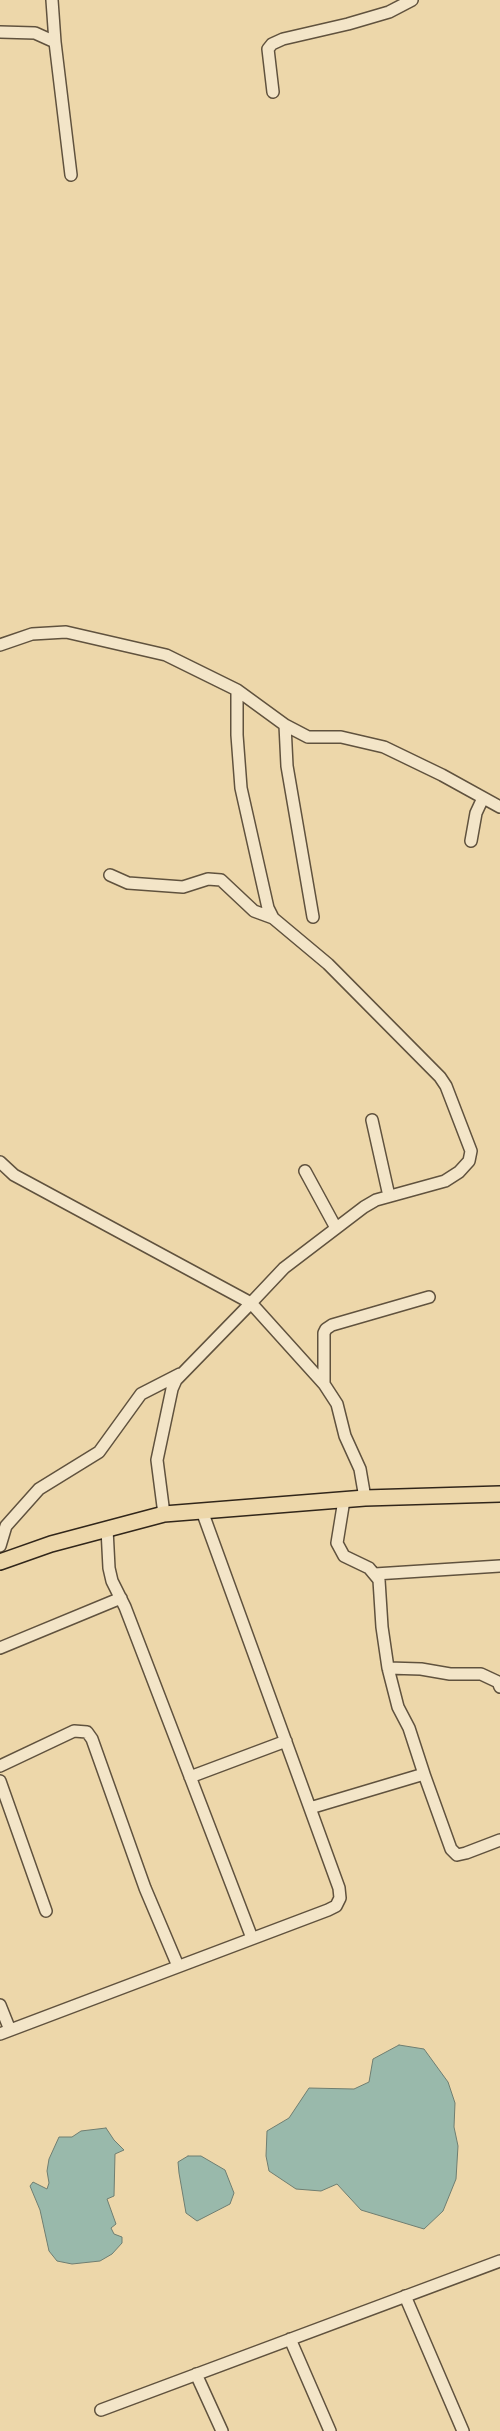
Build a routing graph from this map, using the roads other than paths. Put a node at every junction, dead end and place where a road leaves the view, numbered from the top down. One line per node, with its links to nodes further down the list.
1 (52, 0): 4 (street)
2 (412, 0): 5 (street)
3 (0, 32): 4 (street)
4 (54, 42): 6 (street)
5 (273, 92)
6 (71, 175)
7 (0, 645): 8 (street)
8 (237, 690): 9 (street); 15 (street)
9 (285, 725): 10 (street); 14 (street)
10 (483, 798): 11 (street); 12 (street)
11 (500, 808)
12 (471, 841)
13 (110, 875): 15 (street)
14 (313, 917)
15 (273, 918): 19 (street)
16 (372, 1120): 19 (street)
17 (0, 1162): 22 (street)
18 (306, 1170): 20 (street)
19 (389, 1196): 20 (street)
20 (336, 1228): 22 (street)
21 (429, 1297): 24 (street)
22 (251, 1302): 23 (street); 24 (street)
23 (182, 1373): 29 (street); 31 (street)
24 (324, 1384): 26 (street)
25 (500, 1494): 26 (main road)
26 (365, 1498): 27 (main road)
27 (344, 1500): 28 (main road); 34 (street)
28 (202, 1511): 29 (main road); 39 (street)
29 (164, 1514): 30 (main road)
30 (107, 1529): 32 (main road); 35 (street)
31 (0, 1546)
32 (0, 1562)
33 (500, 1566): 34 (street)
34 (375, 1574): 37 (street)
35 (121, 1598): 36 (street); 42 (street)
36 (0, 1648)
37 (388, 1668): 38 (street); 41 (street)
38 (500, 1687)
39 (286, 1741): 42 (street); 44 (street)
40 (0, 1766): 48 (street)
41 (424, 1774): 44 (street); 45 (street)
42 (190, 1777): 47 (street)
43 (0, 1780): 46 (street)
44 (310, 1808): 47 (street)
45 (500, 1840)
46 (46, 1911)
47 (252, 1938): 48 (street)
48 (178, 1966): 50 (street)
49 (0, 2004): 50 (street)
50 (5, 2032)
51 (500, 2261): 52 (street)
52 (405, 2296): 53 (street); 58 (street)
53 (290, 2339): 54 (street); 57 (street)
54 (196, 2374): 55 (street); 56 (street)
55 (101, 2410)
56 (222, 2431)
57 (330, 2431)
58 (463, 2431)

